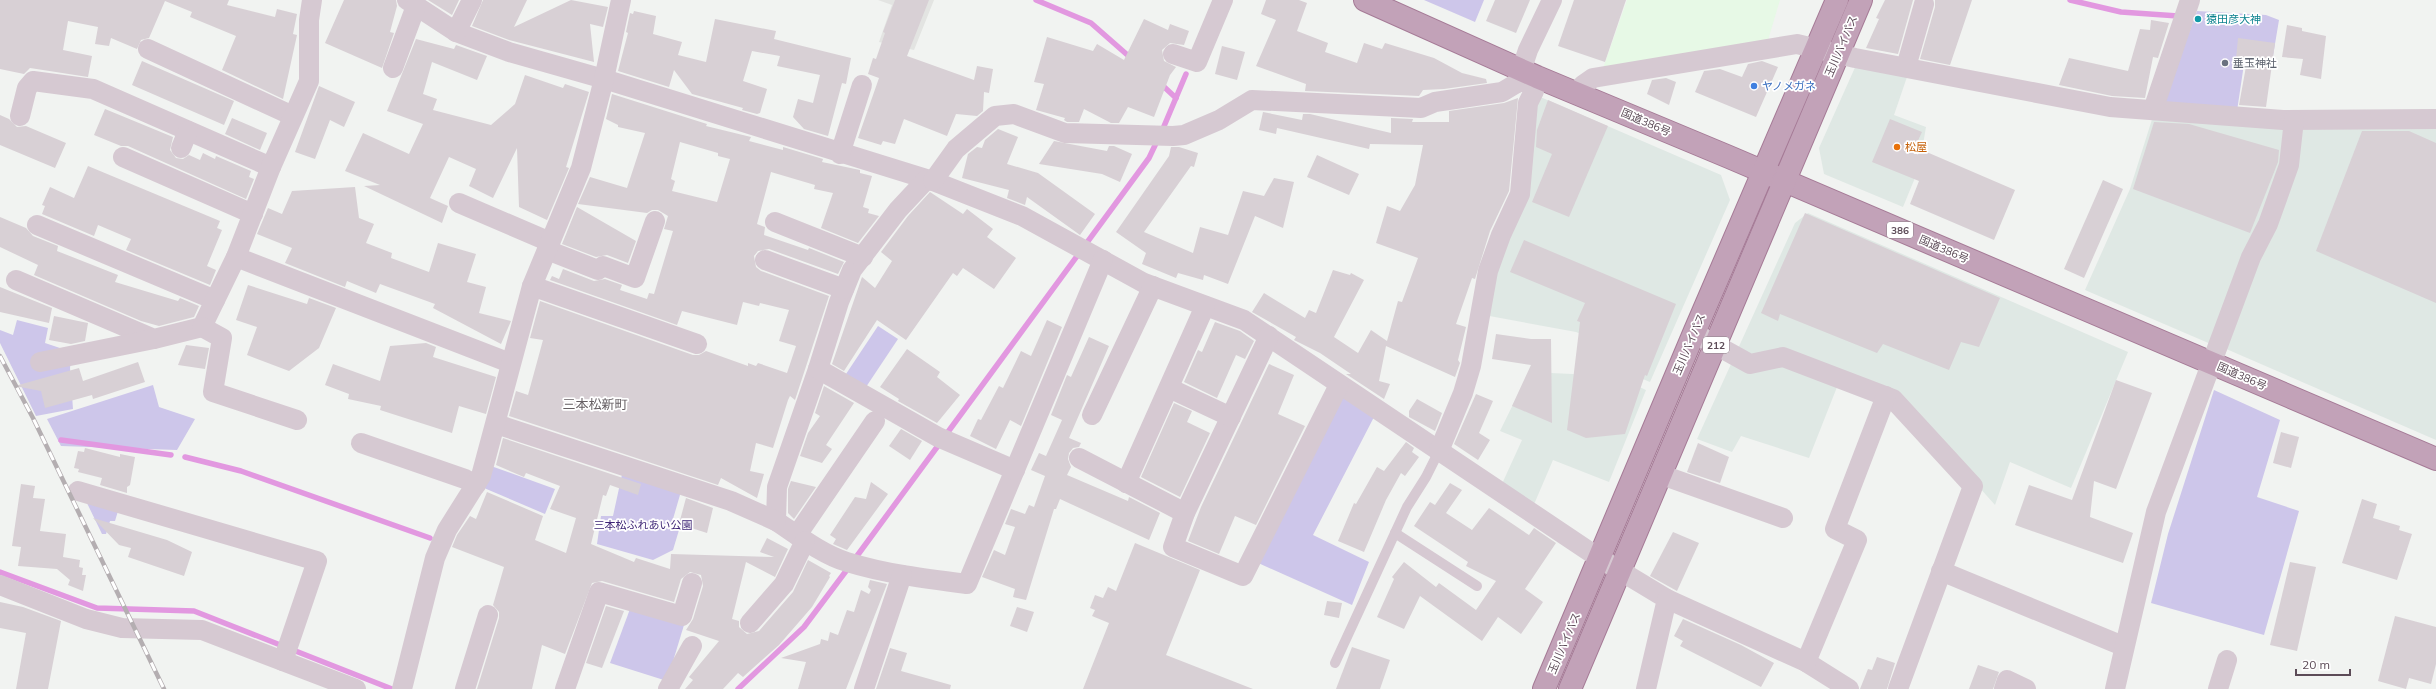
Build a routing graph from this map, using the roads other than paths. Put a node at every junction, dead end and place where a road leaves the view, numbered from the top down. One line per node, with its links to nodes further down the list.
1 (312, 0): 24 (street)
2 (472, 0): 12 (street)
3 (621, 0): 19 (street)
4 (1223, 0): 15 (street)
5 (1365, 0): 18 (highway, 国道386号 / 386)
6 (1552, 0): 18 (street)
7 (1837, 0): 14 (highway, 玉川バイパス / 212)
8 (1861, 0): 14 (highway, 玉川バイパス / 212)
9 (2190, 0): 22 (street)
10 (412, 3): 12 (street); 17 (street)
11 (1924, 4): 16 (street)
12 (456, 32): 19 (street)
13 (148, 49): 24 (street)
14 (1828, 50): 16 (street); 21 (street); 30 (highway, 玉川バイパス / 212); 32 (highway, 玉川バイパス / 212)
15 (1173, 54)
16 (1906, 67): 22 (street)
17 (393, 68)
18 (1525, 76): 21 (highway, 国道386号 / 386); 31 (street); 68 (street)
19 (604, 79): 27 (street); 38 (street)
20 (862, 84): 27 (street)
21 (1578, 94): 30 (highway, 国道386号 / 386)
22 (2153, 110): 26 (street)
23 (20, 116): 29 (street)
24 (293, 116): 29 (street)
25 (2436, 119): 26 (street)
26 (2294, 120): 57 (street)
27 (840, 154): 31 (street)
28 (123, 157): 34 (street)
29 (271, 167): 34 (street)
30 (1764, 172): 32 (highway, 国道386号 / 386); 50 (highway, 玉川バイパス / 212)
31 (930, 180): 40 (street); 41 (street)
32 (1784, 180): 54 (highway, 玉川バイパス / 212); 57 (highway, 国道386号 / 386)
33 (459, 203): 38 (street)
34 (253, 214): 39 (street)
35 (655, 221): 38 (street)
36 (775, 222): 40 (street)
37 (37, 225): 47 (street)
38 (549, 246): 44 (street)
39 (236, 257): 47 (street); 56 (street)
40 (863, 257): 46 (street)
41 (1097, 257): 45 (street); 71 (street)
42 (765, 260): 46 (street)
43 (16, 280): 52 (street)
44 (532, 286): 53 (street); 56 (street)
45 (1153, 286): 48 (street); 62 (street)
46 (844, 289): 58 (street)
47 (215, 300): 49 (street)
48 (1205, 306): 51 (street); 60 (street)
49 (202, 327): 52 (street); 64 (street)
50 (1694, 333): 54 (street); 81 (highway, 玉川バイパス / 212)
51 (1269, 336): 59 (street); 63 (street)
52 (154, 339): 55 (street)
53 (697, 344)
54 (1716, 346): 61 (street); 72 (highway, 玉川バイパス / 212)
55 (40, 362)
56 (510, 363): 66 (street)
57 (2212, 363): 70 (highway, 国道386号 / 386); 92 (street)
58 (818, 369): 71 (street); 78 (street)
59 (1338, 385): 68 (street); 76 (street)
60 (1169, 388): 63 (street); 73 (street)
61 (1886, 396): 82 (street); 95 (street)
62 (1092, 415)
63 (1231, 416): 76 (street)
64 (298, 420)
65 (875, 421): 80 (street)
66 (496, 424): 74 (street); 78 (street)
67 (362, 443): 74 (street)
68 (1439, 451): 79 (lane); 81 (street)
69 (1079, 458): 73 (street)
70 (2436, 459)
71 (1015, 470): 84 (street)
72 (1662, 475): 77 (street); 83 (highway, 玉川バイパス / 212)
73 (1126, 483): 76 (street)
74 (476, 485): 97 (street)
75 (78, 491): 94 (street)
76 (1185, 513)
77 (1783, 518)
78 (776, 520): 80 (street)
79 (1395, 533): 87 (lane); 96 (lane)
80 (801, 538): 84 (street); 90 (street)
81 (1599, 558): 83 (street); 103 (highway, 玉川バイパス / 212)
82 (1941, 571): 92 (street); 107 (street)
83 (1621, 572): 88 (street); 104 (highway, 玉川バイパス / 212)
84 (902, 576): 102 (street)
85 (692, 583): 100 (street)
86 (0, 585): 94 (street)
87 (1477, 586)
88 (1667, 600): 95 (street); 105 (street)
89 (488, 615): 99 (street)
90 (750, 623)
91 (692, 646): 101 (street)
92 (2123, 646): 110 (street)
93 (2227, 660): 111 (street)
94 (283, 661): 98 (street)
95 (1806, 662): 106 (street)
96 (1334, 663)
97 (403, 686)
98 (356, 689)
99 (465, 689)
100 (565, 689)
101 (668, 689)
102 (864, 689)
103 (1544, 689)
104 (1570, 689)
105 (1646, 689)
106 (1849, 689)
107 (1898, 689)
108 (2004, 689): 109 (street)
109 (2026, 689)
110 (2114, 689)
111 (2218, 689)

